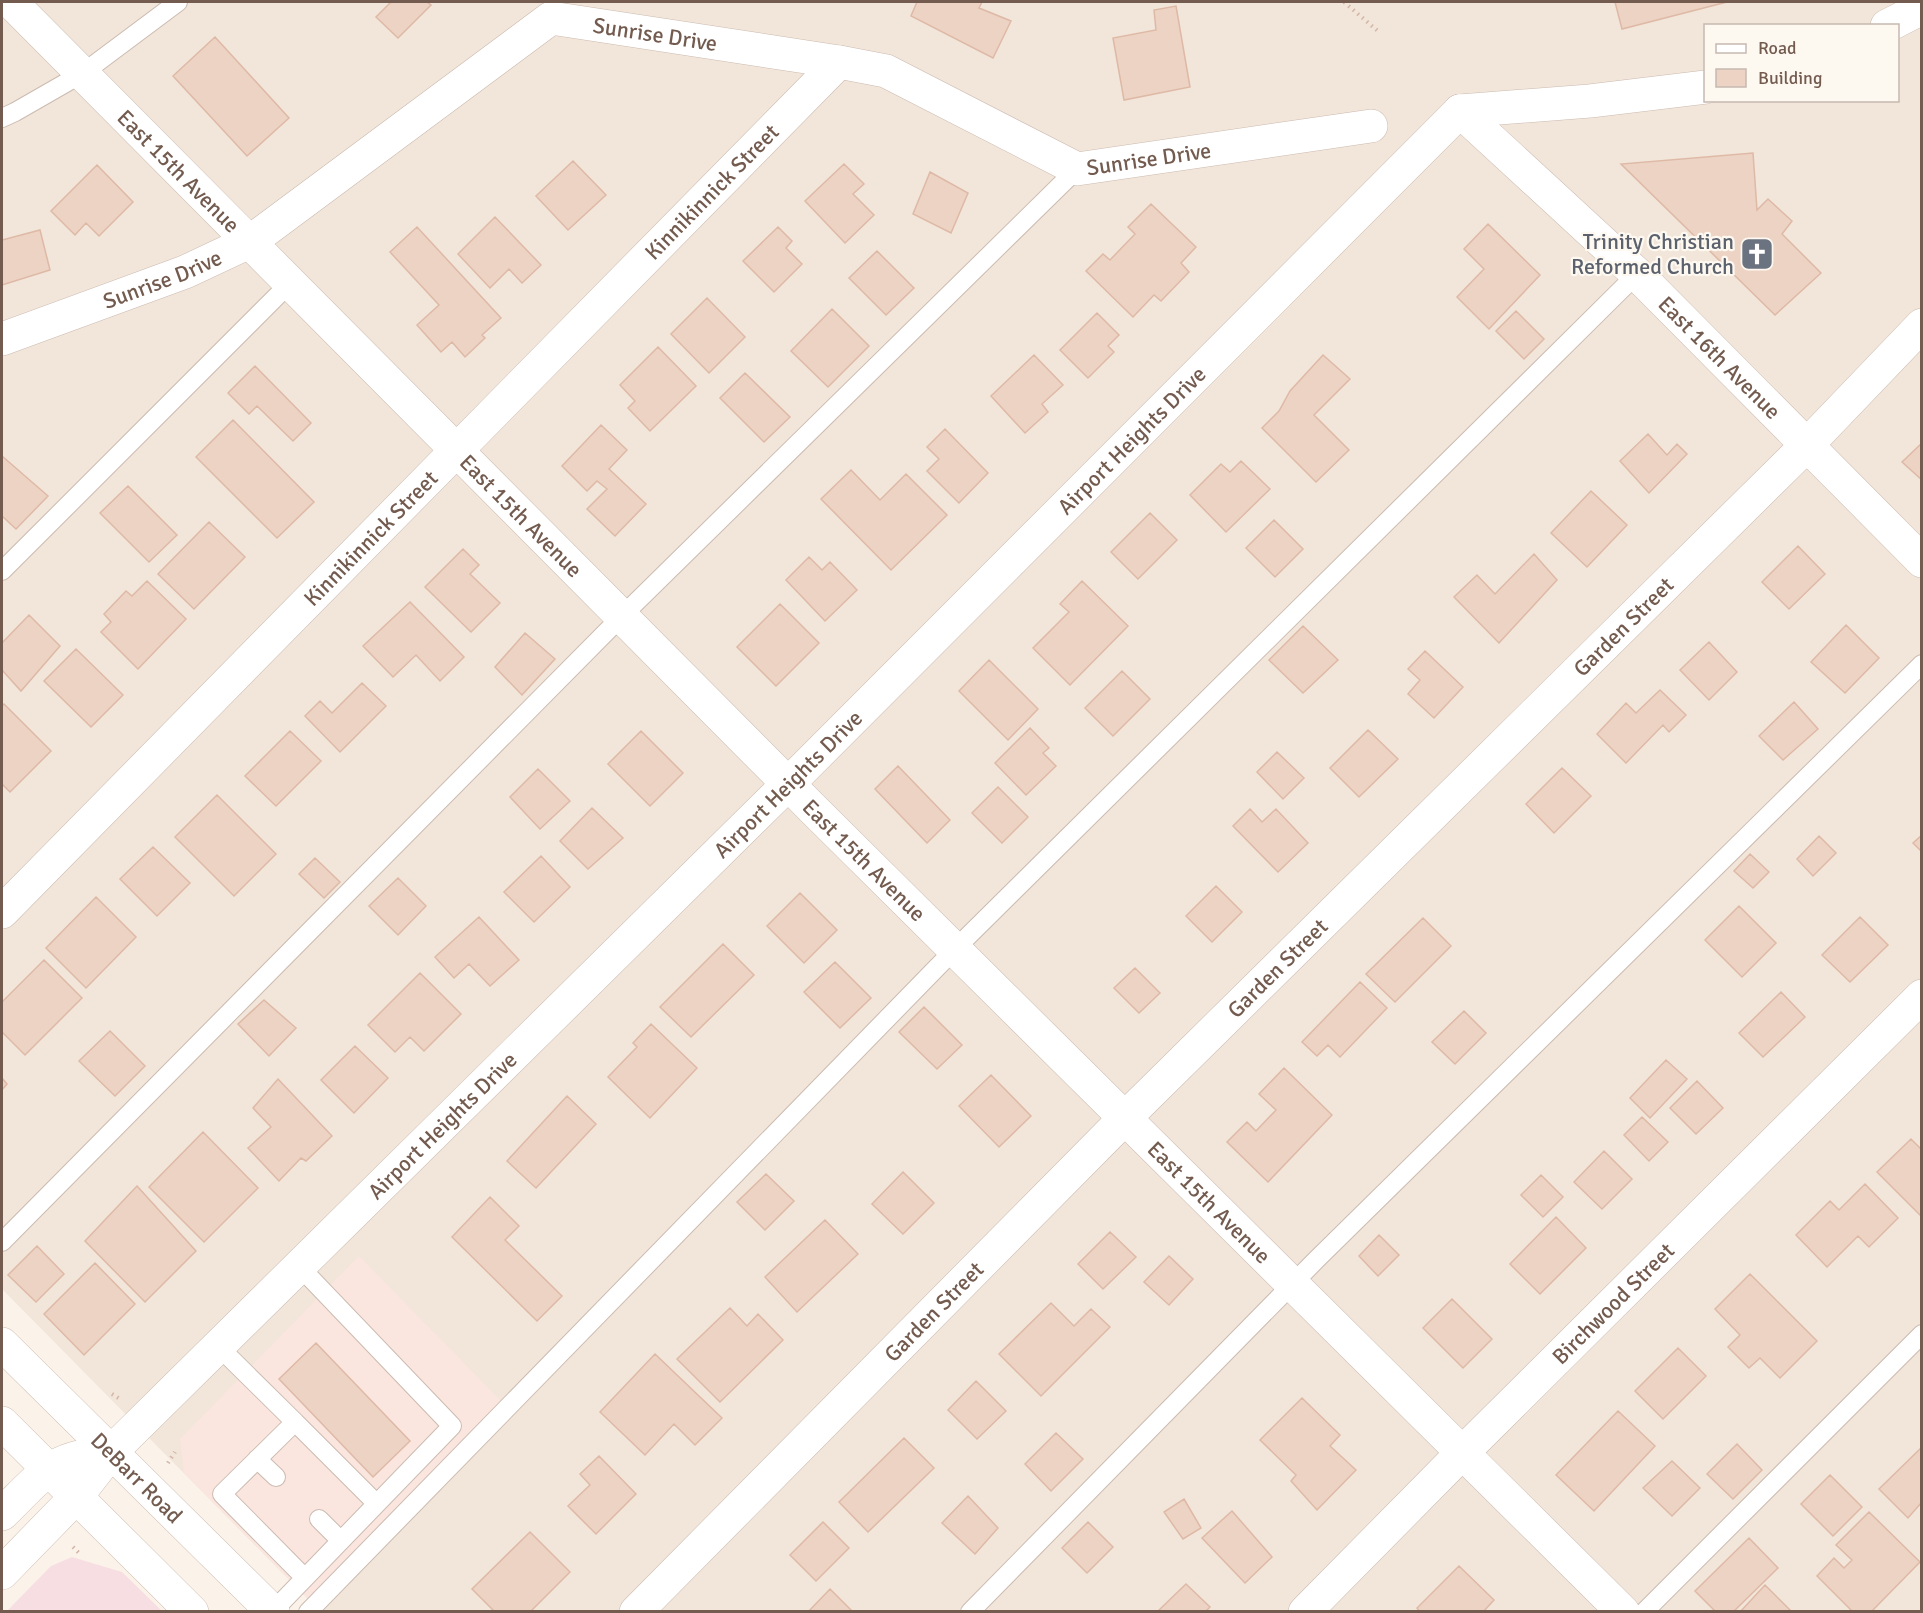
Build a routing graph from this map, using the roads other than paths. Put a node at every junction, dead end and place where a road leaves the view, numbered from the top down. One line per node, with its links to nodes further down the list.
1 (11, 2): 6 (street, East 15th Avenue)
2 (178, 2): 6 (lane)
3 (1922, 8): 4 (street)
4 (1891, 24)
5 (839, 62): 11 (street, Sunrise Drive); 12 (street, Sunrise Drive); 18 (street, Kinnikinnick Street)
6 (83, 73): 9 (lane); 12 (street, East 15th Avenue)
7 (1704, 87): 8 (street)
8 (1460, 111): 13 (street, East 16th Avenue); 23 (street, Airport Heights Drive)
9 (2, 118)
10 (1371, 126): 11 (street, Sunrise Drive)
11 (1077, 169): 21 (lane)
12 (251, 241): 14 (street, East 15th Avenue); 16 (street, Sunrise Drive)
13 (1637, 274): 17 (street, East 16th Avenue); 25 (lane)
14 (291, 282): 18 (street, East 15th Avenue); 20 (lane)
15 (1922, 326): 17 (street, Garden Street)
16 (2, 339)
17 (1806, 446): 19 (street, East 16th Avenue); 27 (street, Garden Street)
18 (458, 450): 21 (street, East 15th Avenue); 24 (street, Kinnikinnick Street)
19 (1922, 561)
20 (2, 571)
21 (622, 616): 23 (street, East 15th Avenue); 28 (lane)
22 (1922, 664): 30 (lane)
23 (788, 784): 25 (street, East 15th Avenue); 29 (street, Airport Heights Drive)
24 (2, 912)
25 (955, 949): 27 (street, East 15th Avenue); 50 (lane)
26 (1922, 996): 37 (street, Birchwood Street)
27 (1125, 1118): 30 (street, East 15th Avenue); 51 (street, Garden Street)
28 (2, 1242)
29 (299, 1266): 33 (street, Airport Heights Drive); 42 (lane)
30 (1292, 1284): 37 (street, East 15th Avenue); 52 (lane)
31 (1922, 1334): 55 (lane)
32 (2, 1344): 36 (street, DeBarr Road)
33 (219, 1347): 34 (lane); 36 (street, Airport Heights Drive)
34 (295, 1422): 38 (lane); 42 (lane)
35 (2, 1423): 39 (street)
36 (111, 1452): 39 (street); 41 (street, Airport Heights Drive); 49 (street, DeBarr Road)
37 (1462, 1453): 53 (street, Birchwood Street); 54 (street, East 15th Avenue)
38 (257, 1459): 40 (lane); 47 (lane)
39 (48, 1469): 41 (street); 43 (street)
40 (276, 1477)
41 (76, 1497): 46 (street, Airport Heights Drive); 48 (street)
42 (376, 1503): 45 (lane)
43 (2, 1514)
44 (319, 1519): 45 (lane)
45 (340, 1540): 47 (lane)
46 (2, 1573)
47 (305, 1578): 49 (lane)
48 (192, 1611)
49 (273, 1611)
50 (308, 1611)
51 (636, 1611)
52 (970, 1611)
53 (1305, 1611)
54 (1623, 1611)
55 (1644, 1611)

